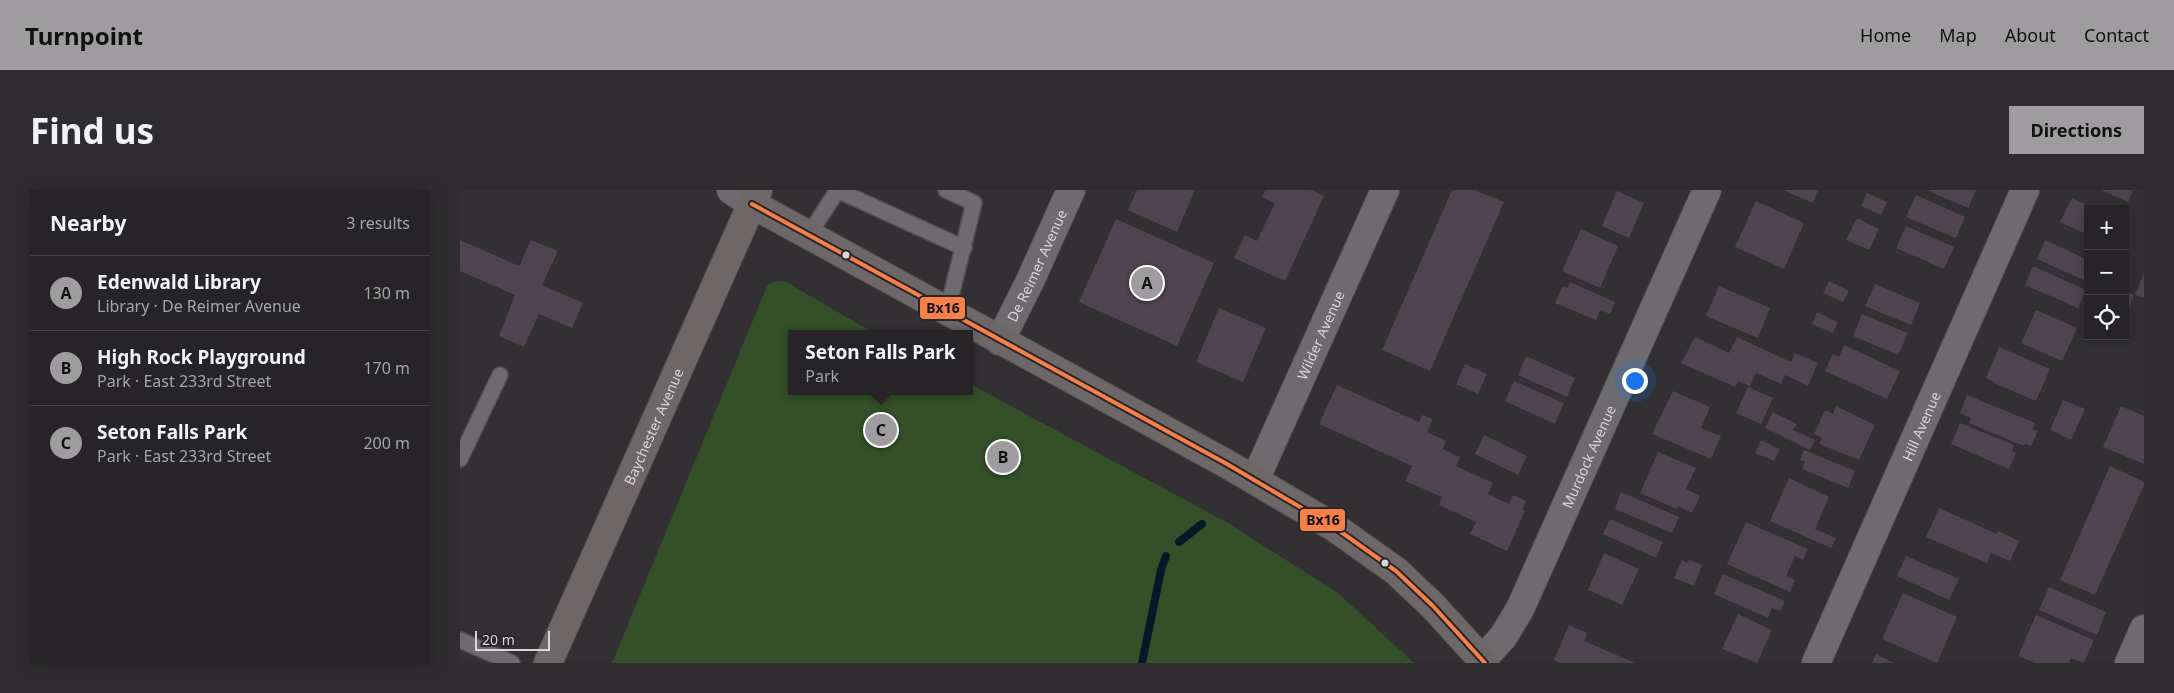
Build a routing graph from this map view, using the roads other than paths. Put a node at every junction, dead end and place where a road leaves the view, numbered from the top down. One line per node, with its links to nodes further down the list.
1 (837, 190): 8 (lane); 9 (lane)
2 (946, 190): 9 (lane)
3 (1071, 190): 11 (street, De Reimer Avenue)
4 (1385, 190): 14 (street, Wilder Avenue)
5 (1706, 190): 17 (street, Murdock Avenue)
6 (2025, 190): 20 (street, Hill Avenue)
7 (748, 193): 8 (main road); 19 (main road, Baychester Avenue)
8 (808, 236): 10 (main road)
9 (964, 248): 10 (lane)
10 (947, 312): 11 (main road)
11 (1000, 341): 14 (main road)
12 (500, 375): 13 (lane)
13 (460, 459)
14 (1256, 480): 17 (main road)
15 (2144, 629): 21 (street)
16 (460, 640): 18 (lane)
17 (1483, 661)
18 (512, 663)
19 (548, 663)
20 (1816, 663)
21 (2129, 663)

